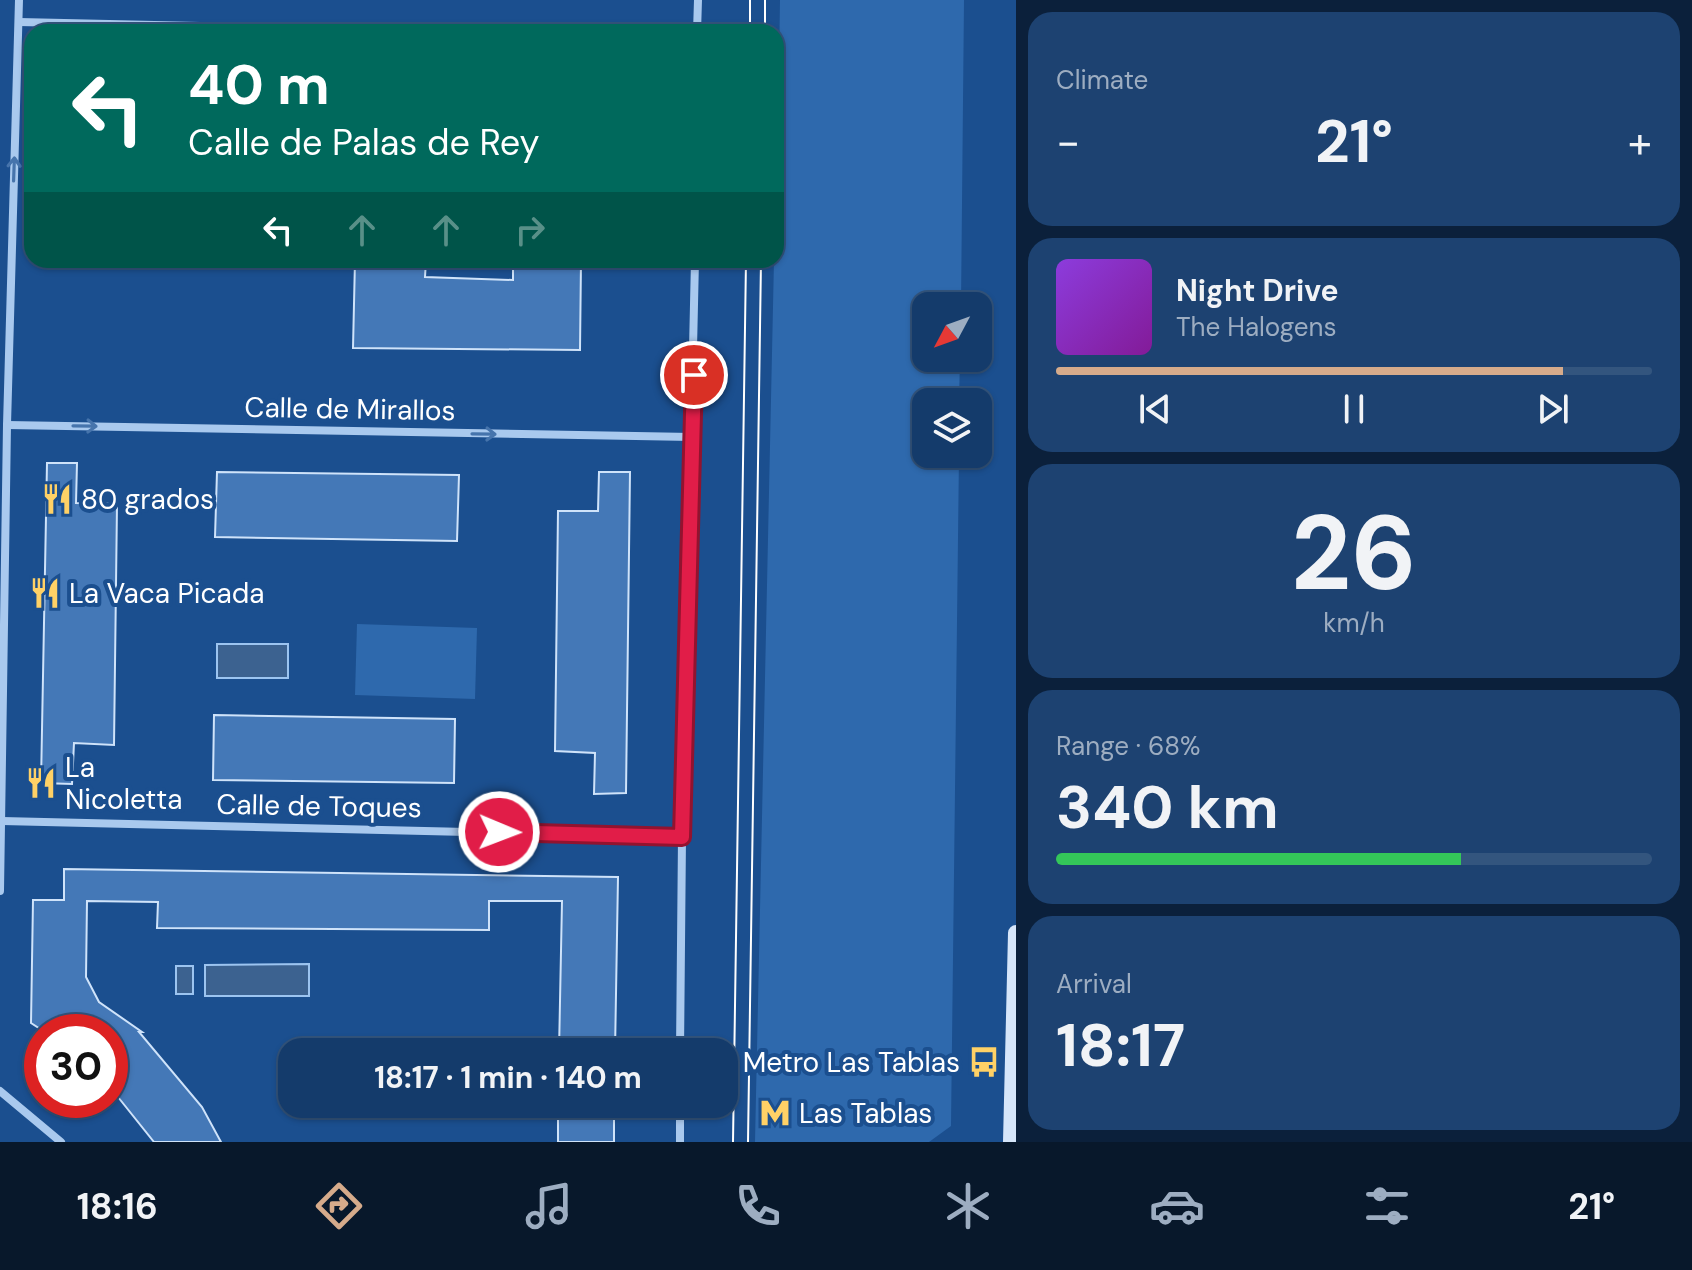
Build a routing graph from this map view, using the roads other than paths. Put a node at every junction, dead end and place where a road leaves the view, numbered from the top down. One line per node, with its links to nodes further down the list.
1 (19, 0): 3 (street)
2 (698, 0): 5 (street)
3 (19, 22): 4 (street); 7 (street, one-way to 3)
4 (110, 24)
5 (697, 24)
6 (695, 268): 8 (street)
7 (7, 425): 8 (street, Calle de Mirallos, one-way to 8); 9 (street)
8 (692, 437): 10 (street)
9 (2, 821): 10 (street, Calle de Toques); 11 (street)
10 (682, 837): 13 (street)
11 (0, 891)
12 (1016, 933): 18 (street)
13 (680, 1038)
14 (0, 1091): 16 (street)
15 (680, 1118): 17 (street)
16 (61, 1142)
17 (680, 1142)
18 (1011, 1142)

